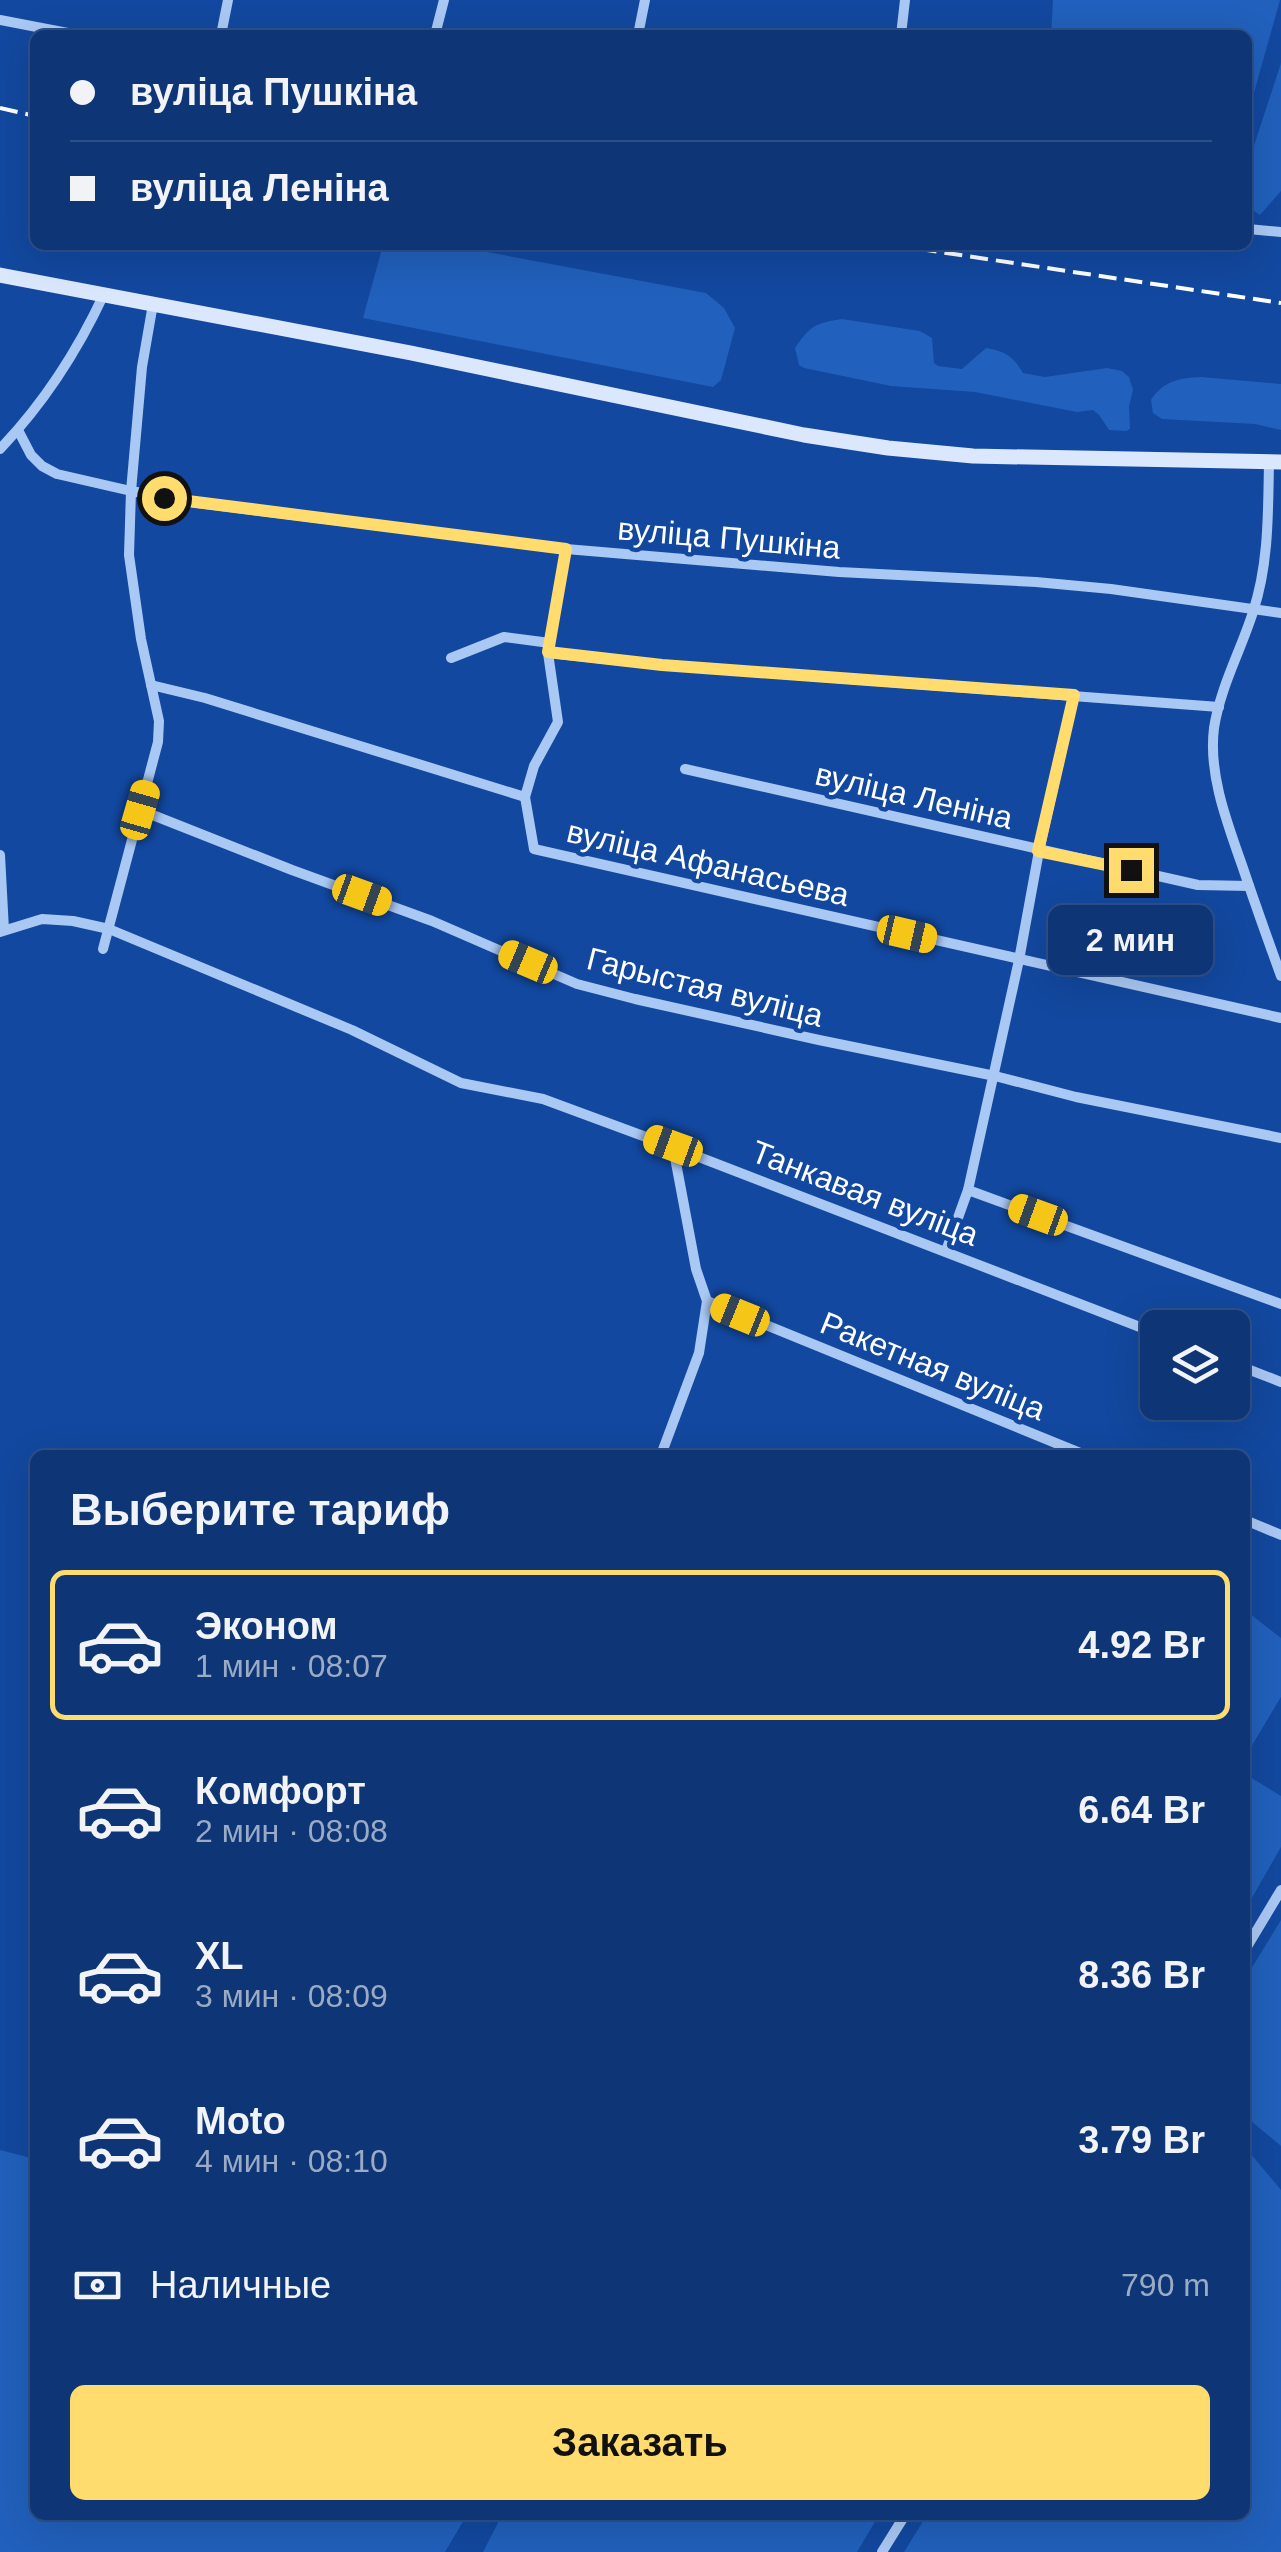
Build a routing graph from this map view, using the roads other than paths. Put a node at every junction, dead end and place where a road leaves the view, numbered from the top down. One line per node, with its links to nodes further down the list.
1 (228, 0): 7 (street)
2 (444, 0): 8 (street)
3 (645, 0): 9 (street)
4 (905, 0): 10 (street)
5 (0, 20): 6 (street)
6 (50, 30)
7 (222, 30)
8 (437, 30)
9 (639, 30)
10 (902, 30)
11 (1252, 229): 12 (street)
12 (1281, 232)
13 (0, 275): 14 (street)
14 (104, 294): 15 (street); 16 (street)
15 (153, 304): 18 (street); 19 (street)
16 (18, 430): 17 (street); 19 (street, вуліца Пушкіна)
17 (0, 449)
18 (1275, 462): 21 (street)
19 (130, 492): 20 (street, вуліца Пушкіна); 25 (street)
20 (566, 549): 21 (street, вуліца Пушкіна); 23 (street)
21 (1254, 609): 22 (street, вуліца Пушкіна); 27 (street)
22 (1281, 613)
23 (549, 648): 24 (street); 26 (street); 29 (street)
24 (452, 658)
25 (151, 685): 29 (street); 30 (street)
26 (1074, 695): 27 (street); 31 (street)
27 (1219, 707): 33 (street)
28 (685, 769): 31 (street, вуліца Леніна)
29 (525, 797): 37 (street, вуліца Афанасьева)
30 (140, 810): 34 (street); 41 (street, Гарыстая вуліца)
31 (1038, 851): 33 (street, вуліца Леніна); 37 (street)
32 (0, 855): 35 (street)
33 (1249, 886): 38 (street)
34 (108, 929): 35 (street, Танкавая вуліца); 36 (street); 43 (street, Танкавая вуліца)
35 (2, 931)
36 (103, 949)
37 (1019, 960): 40 (street, вуліца Афанасьева); 41 (street)
38 (1278, 960): 39 (street)
39 (1281, 976)
40 (1281, 1018)
41 (995, 1076): 42 (street, Гарыстая вуліца); 44 (street)
42 (1281, 1138)
43 (673, 1146): 45 (street, Танкавая вуліца); 46 (street)
44 (968, 1190): 45 (street); 47 (street)
45 (946, 1251): 48 (street, Танкавая вуліца)
46 (707, 1302): 51 (street); 52 (street, Ракетная вуліца)
47 (1281, 1304)
48 (1140, 1327)
49 (1250, 1370): 50 (street)
50 (1281, 1382)
51 (664, 1450)
52 (1073, 1450)
53 (1250, 1522): 54 (street)
54 (1281, 1535)
55 (1281, 1890): 56 (street)
56 (1250, 1942)
57 (901, 2520): 58 (street)
58 (882, 2552)

